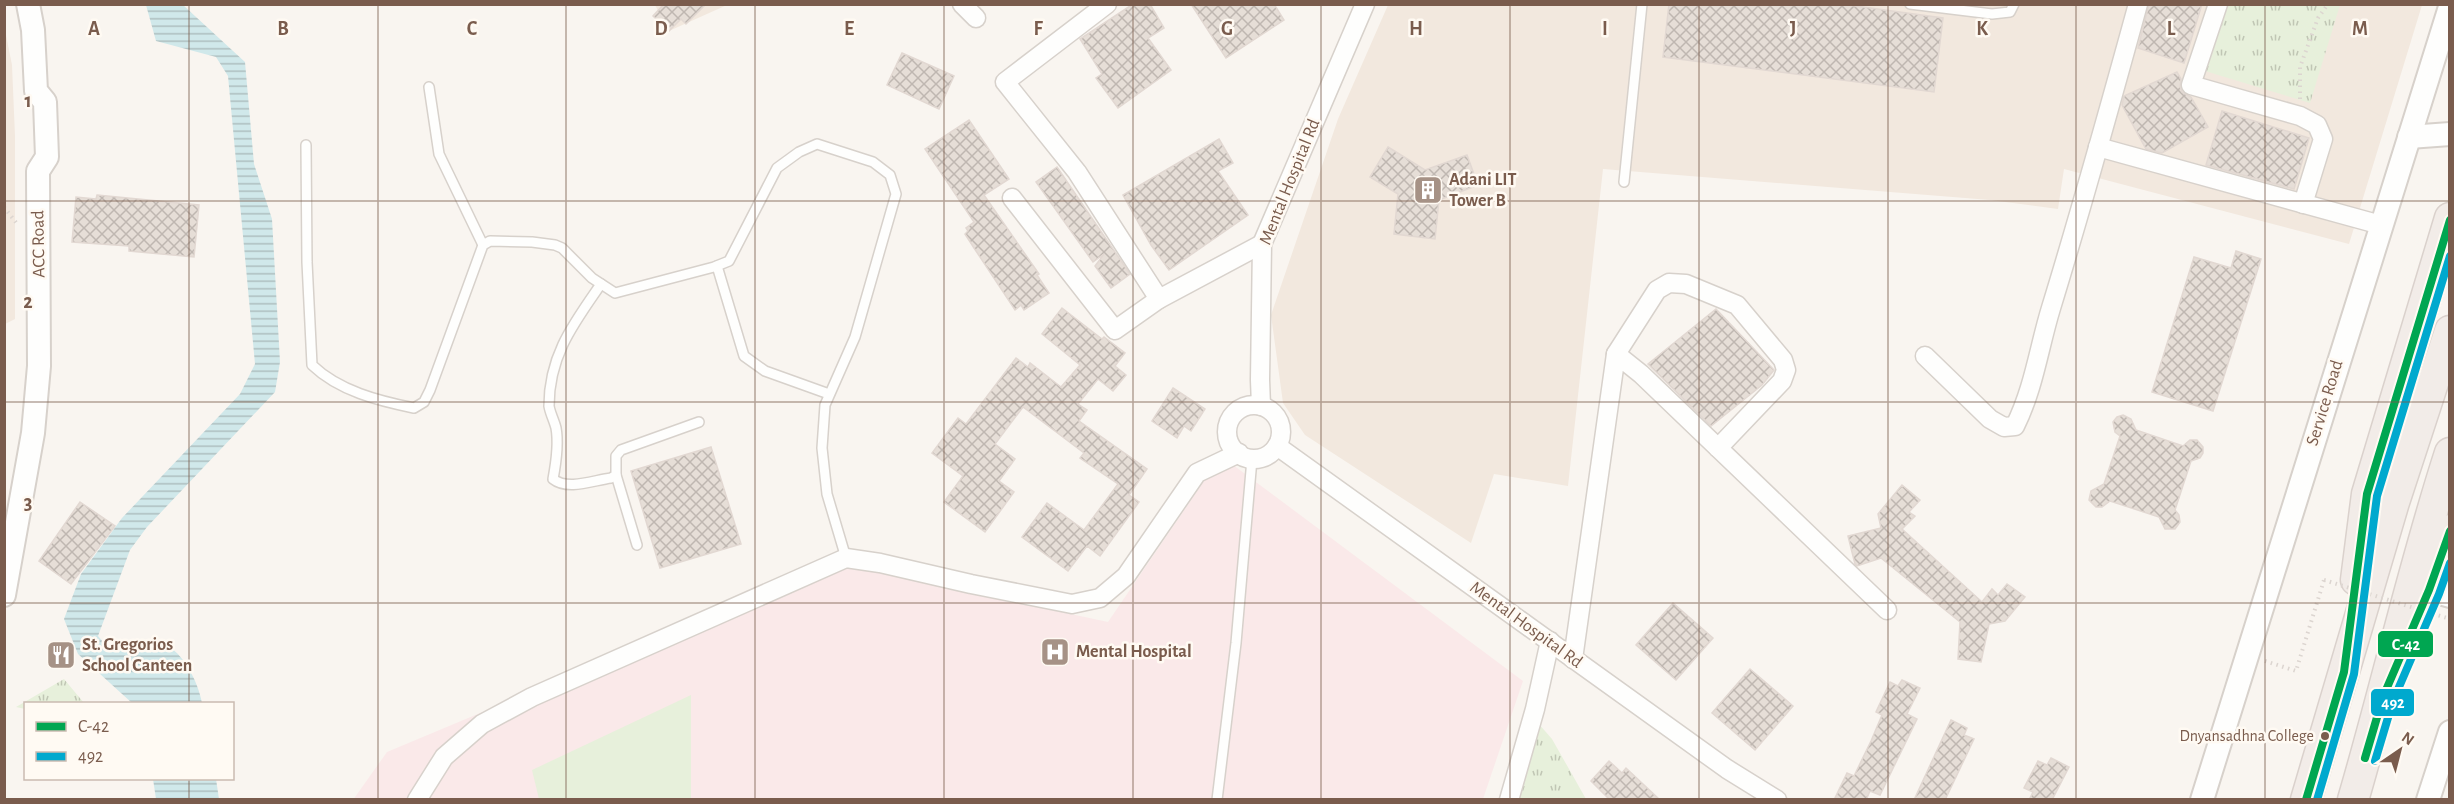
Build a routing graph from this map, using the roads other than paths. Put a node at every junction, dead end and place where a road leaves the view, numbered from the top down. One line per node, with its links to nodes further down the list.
1 (28, 4): 42 (street, ACC Road)
2 (962, 4): 11 (street)
3 (1107, 4): 26 (street)
4 (1365, 4): 22 (street, Mental Hospital Rd)
5 (1642, 4): 17 (lane)
6 (1910, 4): 7 (lane)
7 (2014, 4)
8 (2138, 4): 16 (street)
9 (2218, 4): 19 (street)
10 (2450, 7): 14 (street, Service Road)
11 (976, 18)
12 (429, 87): 23 (lane)
13 (2450, 134): 14 (street)
14 (2409, 137): 21 (street, Service Road)
15 (306, 145): 23 (lane)
16 (2098, 147): 19 (street); 29 (street)
17 (1624, 182)
18 (1012, 198): 26 (street)
19 (2303, 204): 21 (street)
20 (2450, 218): 46 (highway)
21 (2381, 225): 53 (street, Service Road)
22 (1262, 244): 26 (street); 31 (street, Mental Hospital Rd)
23 (483, 245): 25 (lane)
24 (717, 266): 25 (lane); 30 (lane); 30 (lane)
25 (601, 284): 37 (lane)
26 (1159, 299)
27 (2450, 331): 46 (highway)
28 (1616, 354): 34 (street); 34 (street); 45 (street)
29 (1925, 356)
30 (829, 394): 40 (lane)
31 (1262, 406): 33 (street); 36 (street)
32 (699, 422): 37 (lane)
33 (1277, 446): 36 (street); 44 (street, Mental Hospital Rd)
34 (1718, 448): 43 (street)
35 (2450, 453): 38 (highway)
36 (1246, 456): 40 (street); 50 (lane)
37 (616, 475): 39 (lane)
38 (2440, 521): 41 (highway); 47 (highway)
39 (637, 545)
40 (846, 558): 49 (street)
41 (2439, 593): 47 (highway)
42 (4, 595)
43 (1887, 610)
44 (1550, 641): 45 (street, Mental Hospital Rd); 51 (street)
45 (1573, 659): 52 (street, Mental Hospital Rd)
46 (2344, 672): 54 (highway)
47 (2383, 697): 55 (highway)
48 (2450, 732): 56 (street)
49 (417, 800)
50 (1216, 800)
51 (1509, 800)
52 (1777, 800)
53 (2202, 800)
54 (2306, 800)
55 (2353, 800)
56 (2428, 800)

